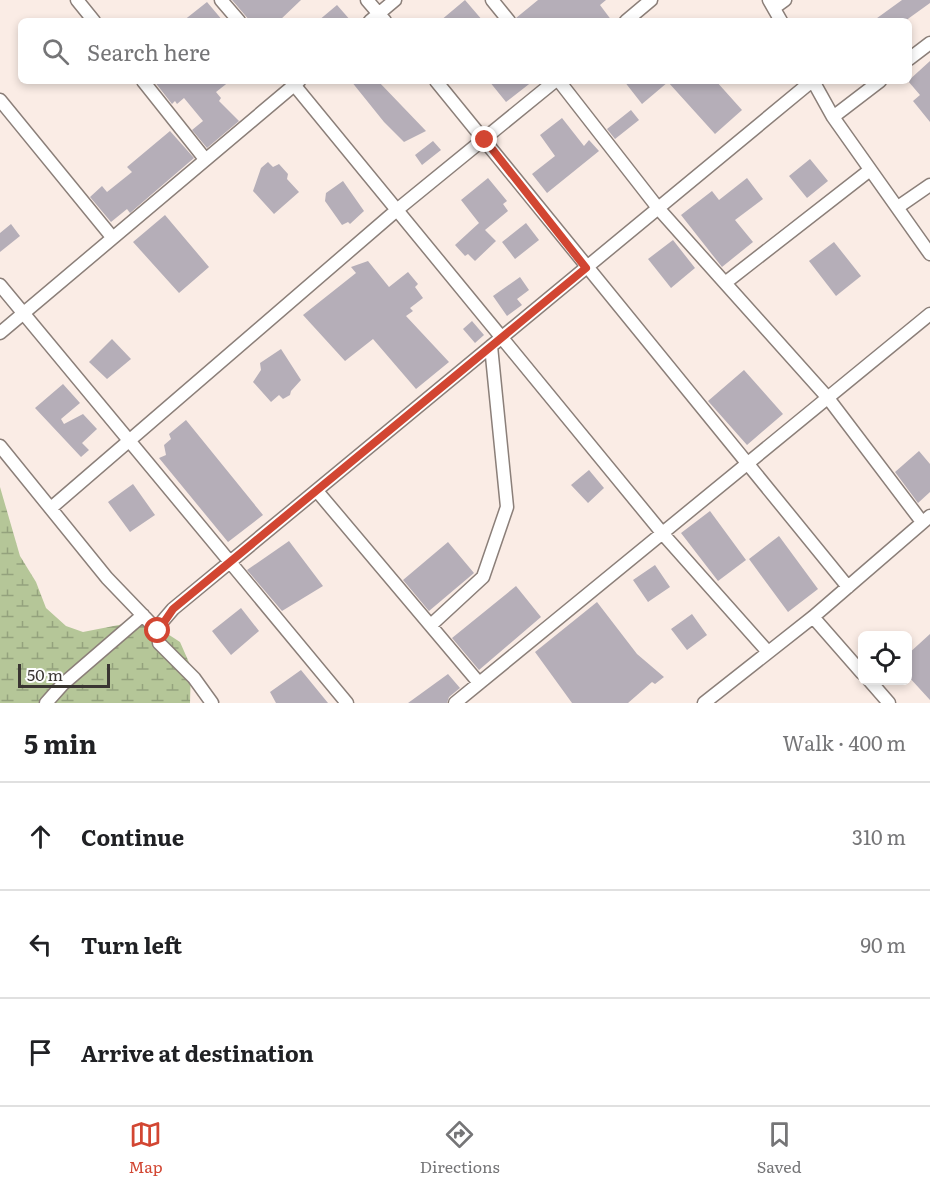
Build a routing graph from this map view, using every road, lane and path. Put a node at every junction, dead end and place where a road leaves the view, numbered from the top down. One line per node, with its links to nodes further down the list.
1 (77, 0): 9 (street)
2 (220, 0): 10 (street)
3 (367, 0): 11 (street)
4 (395, 0): 12 (street)
5 (492, 0): 13 (street)
6 (651, 0): 14 (street)
7 (785, 0): 8 (street)
8 (772, 4): 15 (street)
9 (92, 18)
10 (236, 18)
11 (377, 18)
12 (379, 18)
13 (507, 18)
14 (630, 18)
15 (779, 18)
16 (930, 42): 17 (street)
17 (912, 57)
18 (145, 84): 30 (street)
19 (292, 84): 30 (street)
20 (296, 84): 35 (street)
21 (438, 84): 29 (street)
22 (553, 84): 29 (street)
23 (559, 84): 34 (street)
24 (809, 84): 34 (street)
25 (815, 84): 28 (street)
26 (876, 84): 28 (street)
27 (0, 100): 36 (street)
28 (833, 117): 31 (street)
29 (485, 140): 35 (street); 38 (street)
30 (206, 159): 36 (street)
31 (870, 170): 33 (street); 39 (street)
32 (930, 185): 33 (street)
33 (898, 207): 37 (street)
34 (658, 208): 38 (street); 39 (street)
35 (398, 209): 44 (street); 47 (street)
36 (112, 237): 41 (street)
37 (930, 254)
38 (586, 268): 44 (street); 49 (street)
39 (725, 283): 46 (street)
40 (0, 285): 41 (street)
41 (22, 312): 43 (street); 47 (street)
42 (930, 314): 46 (street)
43 (0, 333)
44 (502, 337): 45 (street); 53 (street)
45 (491, 346): 50 (street); 58 (street)
46 (828, 398): 49 (street); 52 (street)
47 (129, 440): 51 (street); 54 (street)
48 (0, 446): 51 (street)
49 (749, 463): 53 (street); 55 (street)
50 (317, 491): 54 (street); 58 (street)
51 (51, 508): 56 (street)
52 (926, 519): 55 (street)
53 (663, 534): 60 (street); 62 (street)
54 (232, 562): 59 (street); 66 (street)
55 (848, 587): 57 (street)
56 (143, 615): 59 (street); 64 (street)
57 (813, 617): 60 (street); 61 (street)
58 (431, 625): 62 (street)
59 (158, 631): 65 (street)
60 (768, 652): 68 (street)
61 (858, 668)
62 (479, 683): 67 (street)
63 (873, 685): 69 (street)
64 (46, 703)
65 (212, 703)
66 (347, 703)
67 (455, 703)
68 (704, 703)
69 (889, 703)

